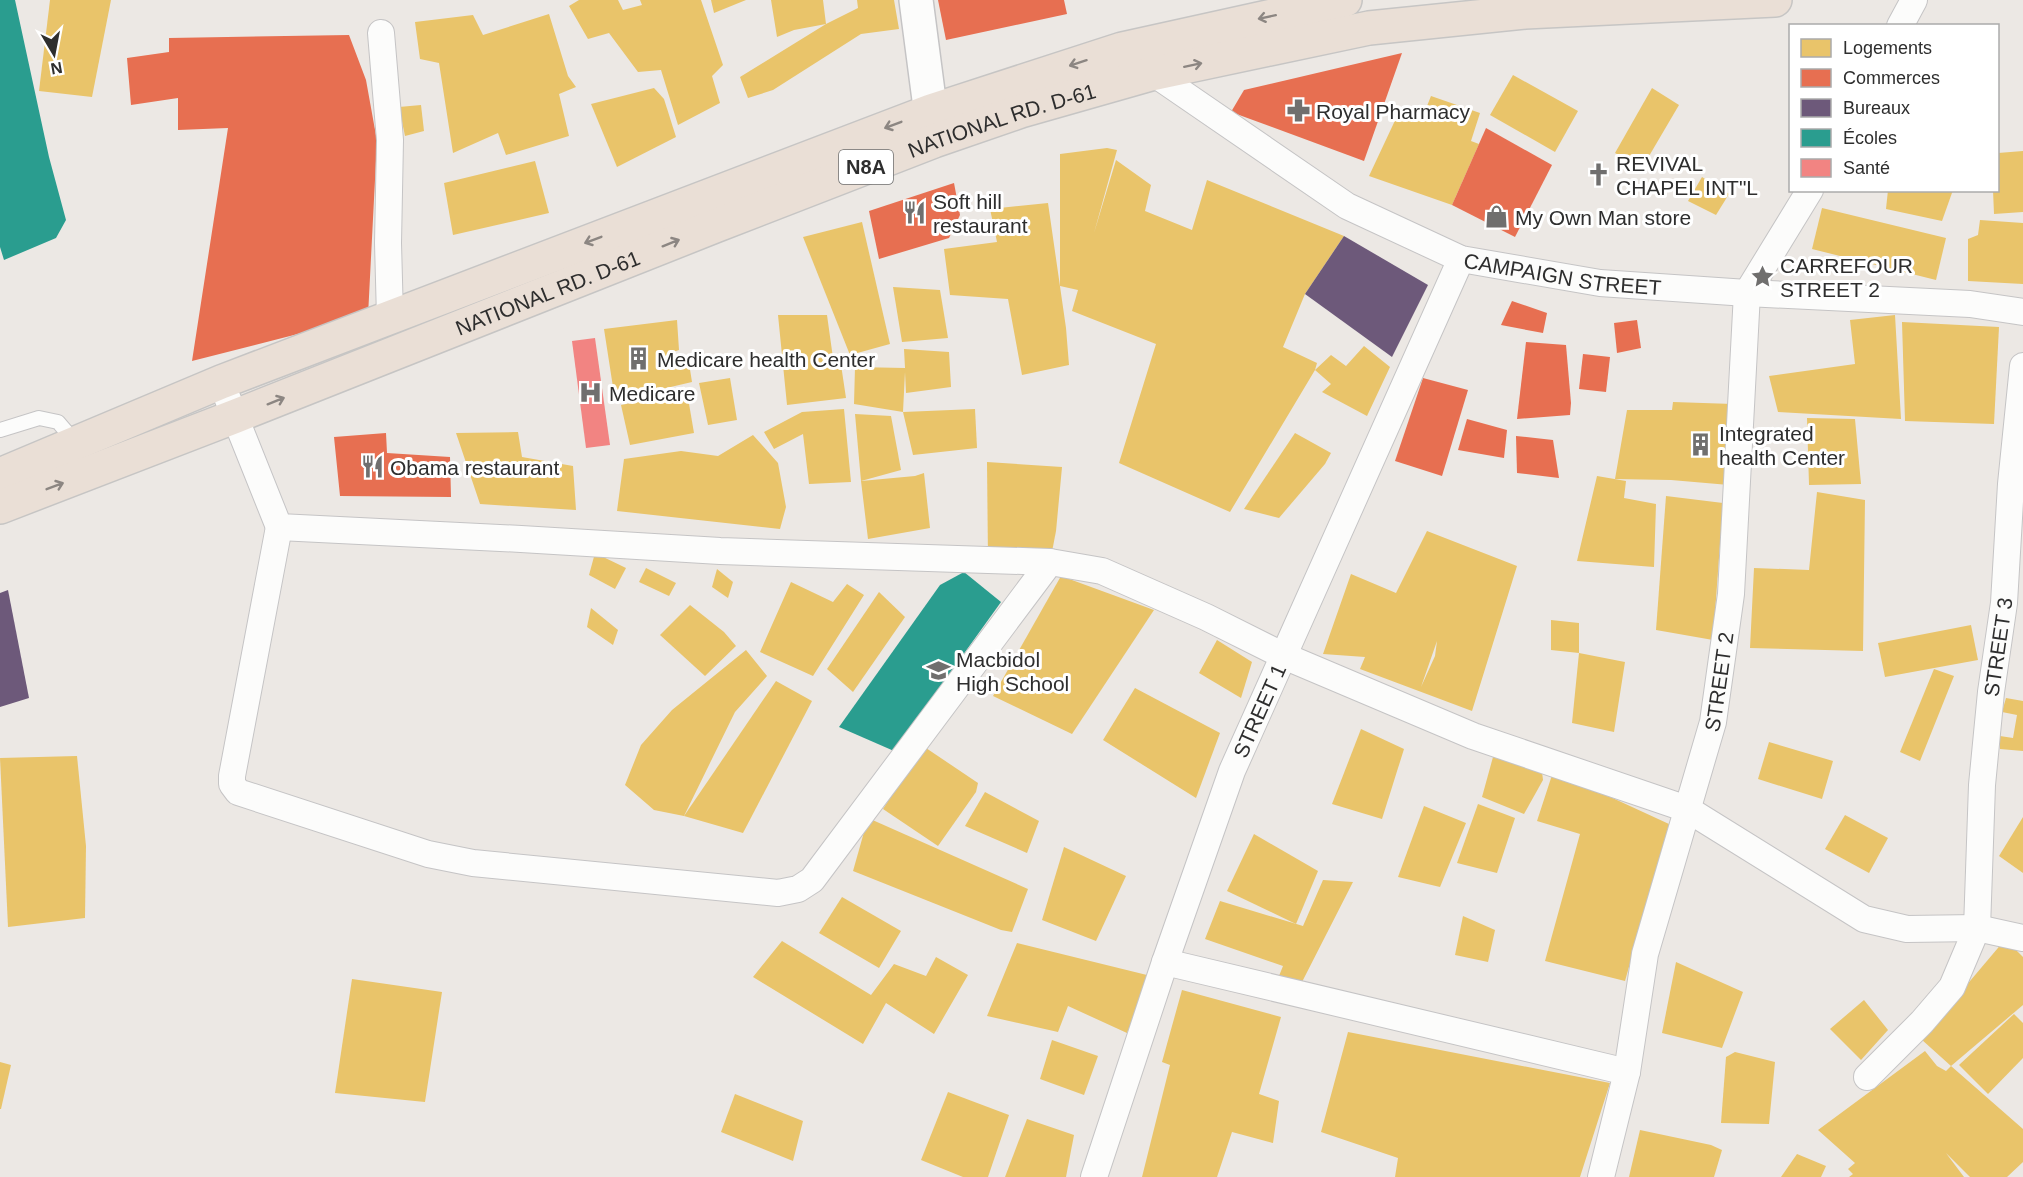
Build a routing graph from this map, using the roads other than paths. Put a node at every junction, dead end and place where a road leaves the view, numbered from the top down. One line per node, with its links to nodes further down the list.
1 (916, 0): 9 (street)
2 (1345, 0): 7 (highway, NATIONAL RD. D-61 / N8A, one-way to 7)
3 (1774, 0): 8 (highway, NATIONAL RD. D-61 / N8A, one-way to 3)
4 (1914, 0): 5 (street)
5 (1901, 24)
6 (381, 33): 14 (street)
7 (1122, 49): 8 (street, CAMPAIGN STREET); 9 (highway, NATIONAL RD. D-61 / N8A, one-way to 9)
8 (1151, 74): 9 (highway, NATIONAL RD. D-61 / N8A); 11 (street, CAMPAIGN STREET)
9 (932, 126): 14 (highway, NATIONAL RD. D-61 / N8A, one-way to 14); 17 (highway, NATIONAL RD. D-61 / N8A, one-way to 9)
10 (1809, 192): 12 (street, STREET 2)
11 (1461, 259): 12 (street, CAMPAIGN STREET); 24 (street, STREET 1)
12 (1747, 293): 13 (street, CAMPAIGN STREET); 25 (street, STREET 2)
13 (2023, 312)
14 (390, 317): 16 (highway, NATIONAL RD. D-61 / N8A)
15 (2023, 366): 26 (street, STREET 3)
16 (221, 382): 17 (street); 19 (highway, NATIONAL RD. D-61 / N8A)
17 (236, 416): 21 (highway, NATIONAL RD. D-61 / N8A, one-way to 17); 22 (street)
18 (0, 430): 19 (lane)
19 (76, 443): 20 (highway, NATIONAL RD. D-61 / N8A)
20 (0, 475)
21 (0, 507)
22 (279, 527): 23 (street); 23 (street)
23 (1050, 562): 24 (street)
24 (1284, 656): 25 (street); 28 (street, STREET 1)
25 (1687, 809): 26 (street); 29 (street, STREET 2)
26 (1977, 928): 27 (street); 30 (street)
27 (2023, 938)
28 (1165, 962): 29 (street); 31 (street, STREET 1)
29 (1627, 1072): 32 (street, STREET 2)
30 (1867, 1077)
31 (1094, 1177)
32 (1601, 1177)

